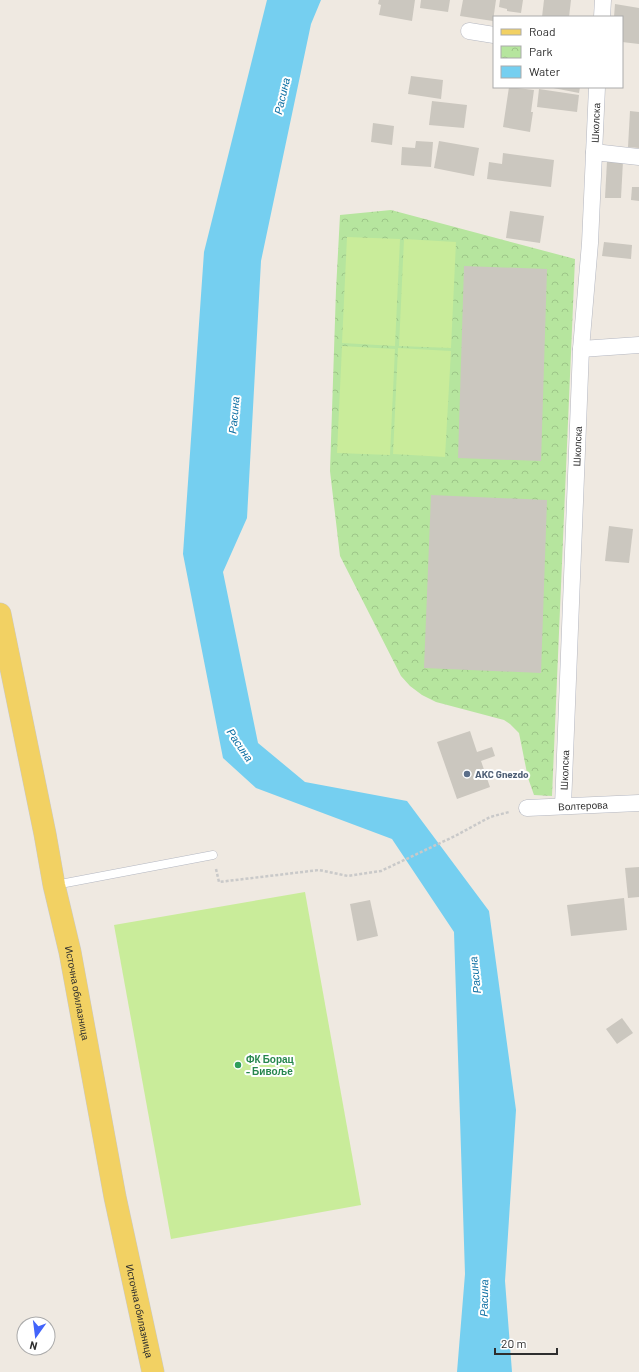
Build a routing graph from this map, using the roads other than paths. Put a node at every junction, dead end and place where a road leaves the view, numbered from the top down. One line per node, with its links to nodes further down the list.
1 (603, 0): 2 (street)
2 (602, 16)
3 (469, 31): 4 (street)
4 (493, 35)
5 (597, 88): 6 (street, Школска)
6 (594, 152): 7 (street); 9 (street, Школска)
7 (639, 157)
8 (639, 345): 9 (street)
9 (581, 349): 12 (street, Школска)
10 (0, 614): 15 (main road, Источна обилазница)
11 (639, 803): 12 (street, Волтерова)
12 (563, 806): 13 (street, Волтерова)
13 (527, 808)
14 (214, 855): 15 (lane)
15 (54, 885): 16 (main road, Источна обилазница)
16 (154, 1372)

